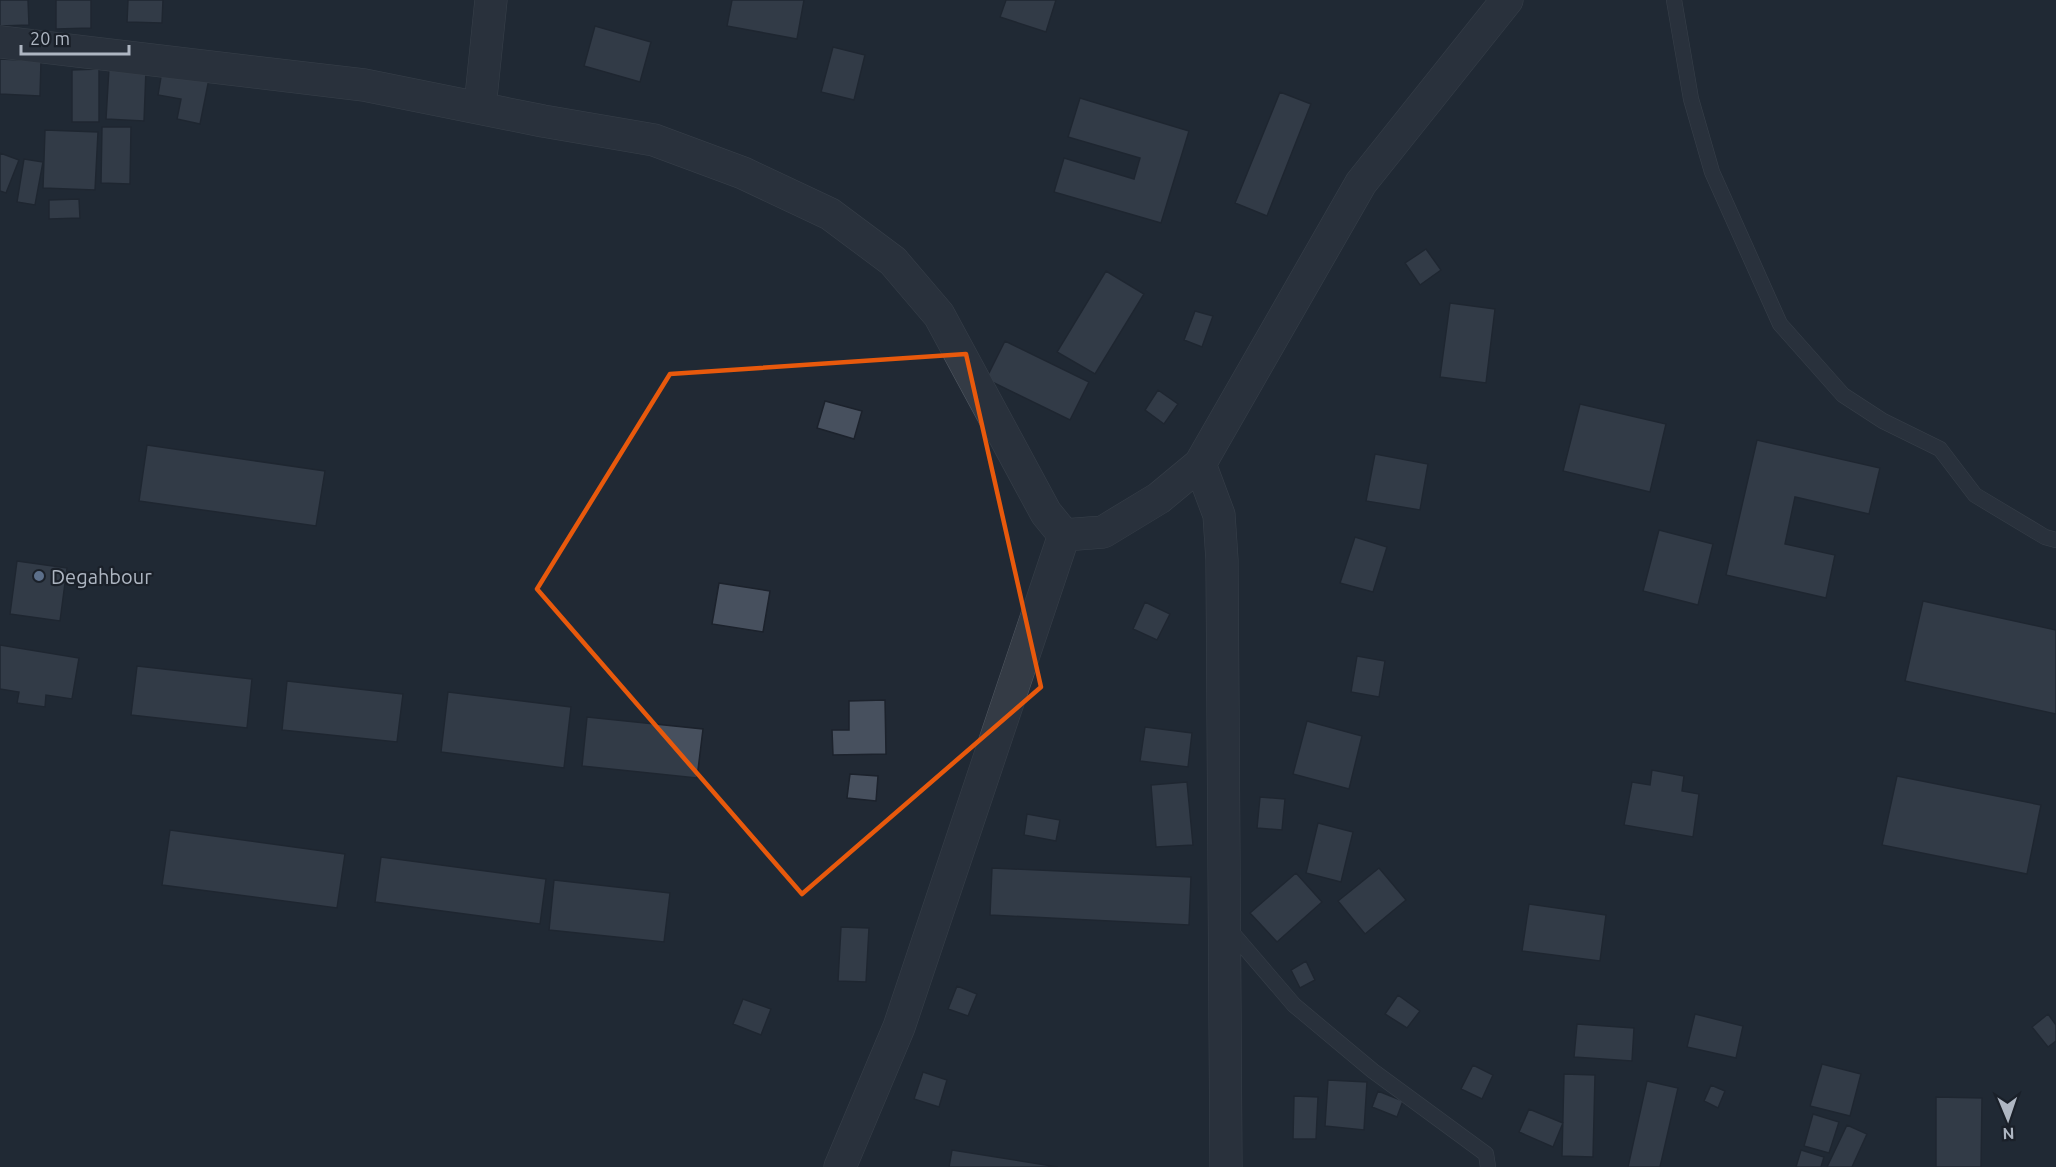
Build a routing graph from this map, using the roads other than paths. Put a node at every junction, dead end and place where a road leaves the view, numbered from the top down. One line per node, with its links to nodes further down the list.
1 (491, 0): 5 (street)
2 (1507, 0): 6 (street)
3 (1674, 0): 8 (lane)
4 (0, 42): 5 (street)
5 (480, 107): 7 (street)
6 (1200, 464): 7 (street); 9 (street)
7 (1064, 535): 10 (street)
8 (2056, 540)
9 (1224, 923): 11 (street); 12 (lane)
10 (840, 1167)
11 (1226, 1167)
12 (1488, 1167)

